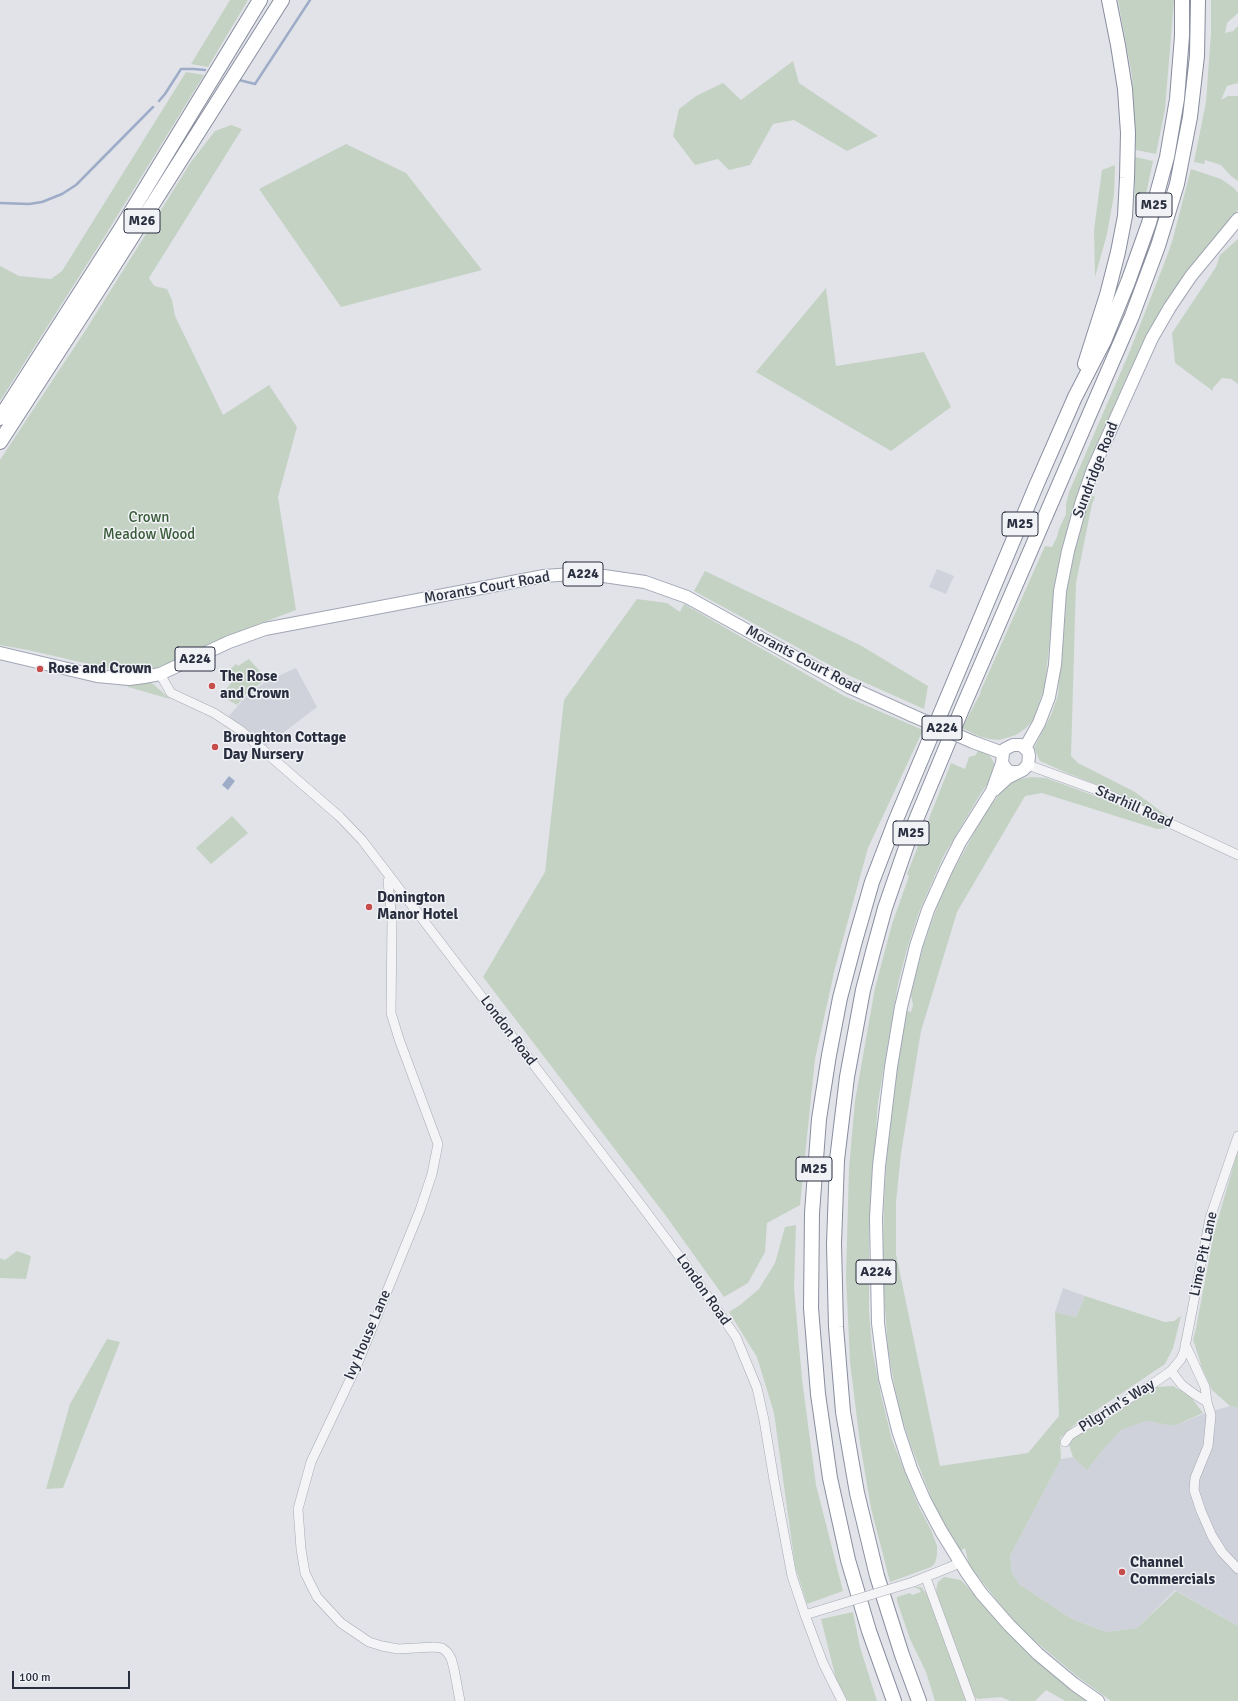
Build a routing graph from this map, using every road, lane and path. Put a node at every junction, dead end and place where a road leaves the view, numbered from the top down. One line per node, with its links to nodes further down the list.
1 (260, 0): 8 (highway, M26)
2 (282, 0): 9 (highway, M26)
3 (1109, 0): 7 (highway, M25)
4 (1182, 0): 7 (highway, M25)
5 (1198, 0): 30 (highway, M25)
6 (1238, 219): 12 (main road, Sundridge Road)
7 (1075, 397): 29 (highway, M25)
8 (0, 418)
9 (0, 442)
10 (0, 653): 11 (main road, A224)
11 (160, 674): 13 (main road, Morants Court Road / A224, bridge); 17 (street, London Road)
12 (1025, 748): 13 (main road); 14 (main road)
13 (1002, 758): 14 (main road); 15 (main road, A224)
14 (1023, 768): 15 (main road, A224); 16 (street, Starhill Road)
15 (992, 791): 23 (main road, A224)
16 (1238, 855)
17 (390, 877): 26 (street, London Road); 27 (street, Ivy House Lane)
18 (1238, 1136): 19 (street, Lime Pit Lane)
19 (1185, 1344): 20 (street, Lime Pit Lane); 21 (street)
20 (1171, 1371): 21 (street); 22 (street, Pilgrim's Way)
21 (1207, 1402): 24 (street)
22 (1065, 1442)
23 (960, 1563): 25 (street); 32 (main road, A224)
24 (1238, 1569)
25 (926, 1578): 26 (street, bridge); 31 (street)
26 (804, 1615): 28 (street, London Road)
27 (460, 1701)
28 (842, 1701)
29 (894, 1701)
30 (919, 1701)
31 (971, 1701)
32 (1098, 1701)

